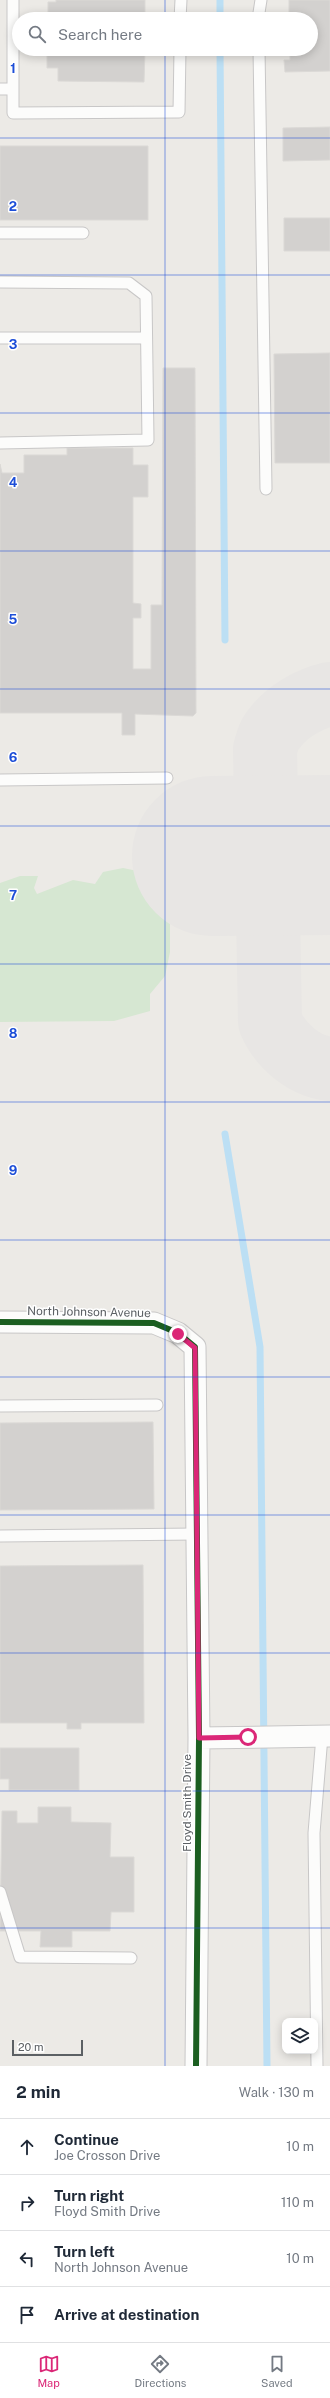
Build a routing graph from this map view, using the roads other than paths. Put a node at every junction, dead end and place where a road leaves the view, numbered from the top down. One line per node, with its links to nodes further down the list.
1 (13, 0): 4 (lane)
2 (181, 0): 5 (lane)
3 (261, 0): 6 (lane)
4 (13, 12)
5 (180, 12)
6 (259, 12)
7 (13, 56): 10 (lane)
8 (180, 56): 10 (lane)
9 (259, 56): 18 (lane)
10 (13, 89): 11 (lane)
11 (0, 90)
12 (0, 233): 13 (lane)
13 (83, 233)
14 (0, 282): 16 (lane)
15 (0, 338): 16 (lane)
16 (146, 338): 17 (lane)
17 (0, 443)
18 (266, 490)
19 (167, 778): 20 (lane)
20 (0, 780)
21 (0, 1322): 22 (street, North Johnson Avenue)
22 (195, 1348): 25 (street, Floyd Smith Drive)
23 (157, 1405): 24 (lane)
24 (0, 1406)
25 (196, 1534): 26 (lane); 28 (street, Floyd Smith Drive)
26 (0, 1536)
27 (318, 1736): 28 (street); 32 (lane)
28 (199, 1738): 31 (street, Floyd Smith Drive)
29 (0, 1892): 30 (lane)
30 (131, 1958)
31 (196, 2066)
32 (317, 2066)

